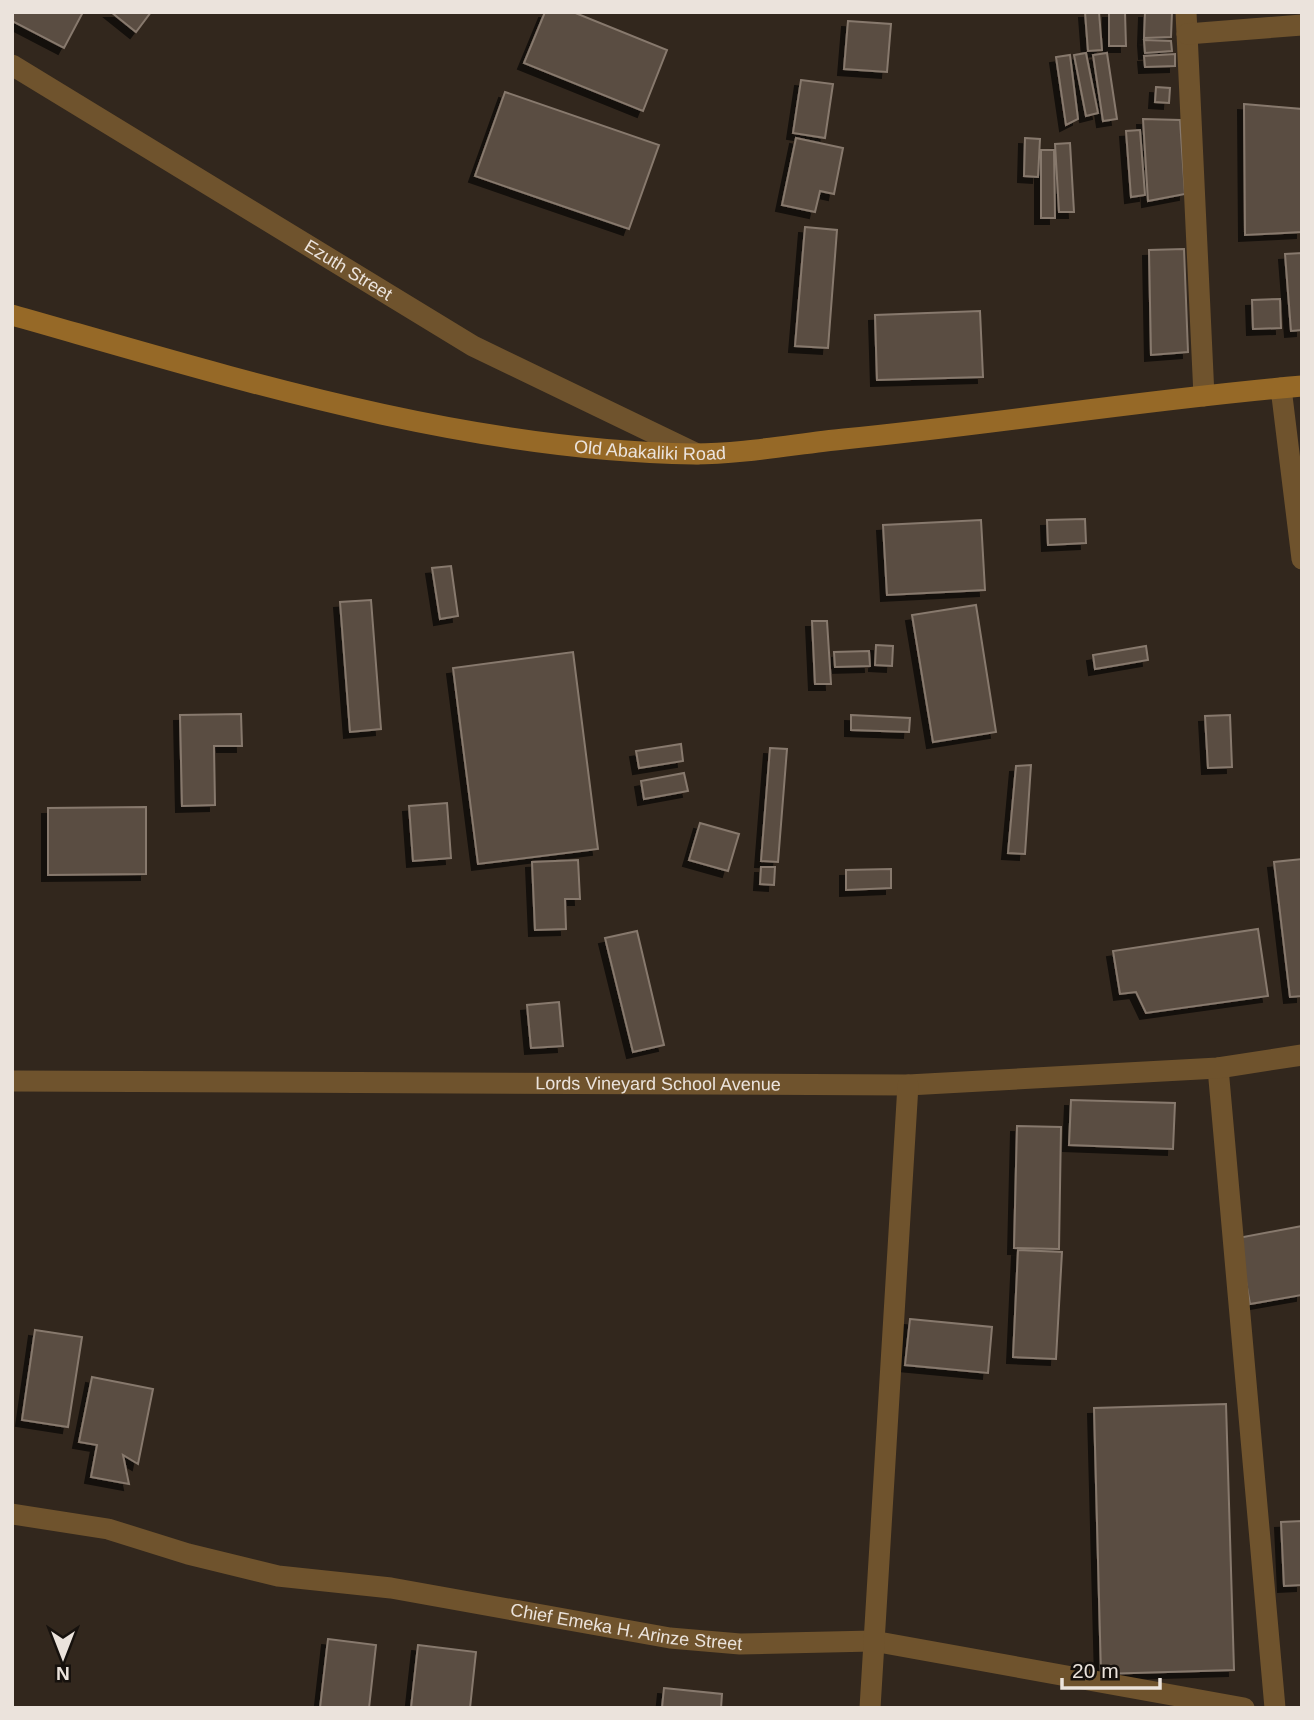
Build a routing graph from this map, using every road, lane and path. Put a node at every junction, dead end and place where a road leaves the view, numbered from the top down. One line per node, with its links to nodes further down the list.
1 (1186, 23): 2 (street); 6 (street)
2 (1302, 25)
3 (12, 65): 7 (street, Ezuth Street)
4 (12, 315): 7 (main road, Old Abakaliki Road)
5 (1291, 387): 6 (main road, Old Abakaliki Road); 8 (street)
6 (1204, 396): 7 (main road, Old Abakaliki Road)
7 (697, 454)
8 (1302, 559)
9 (1302, 1055): 10 (street, Lords Vineyard School Avenue)
10 (1218, 1068): 12 (street, Lords Vineyard School Avenue); 17 (street)
11 (12, 1081): 12 (street, Lords Vineyard School Avenue)
12 (908, 1085): 14 (street)
13 (12, 1514): 14 (street, Chief Emeka H. Arinze Street)
14 (873, 1641): 15 (street); 16 (street, Chief Emeka H. Arinze Street)
15 (870, 1708)
16 (1244, 1708)
17 (1275, 1708)

